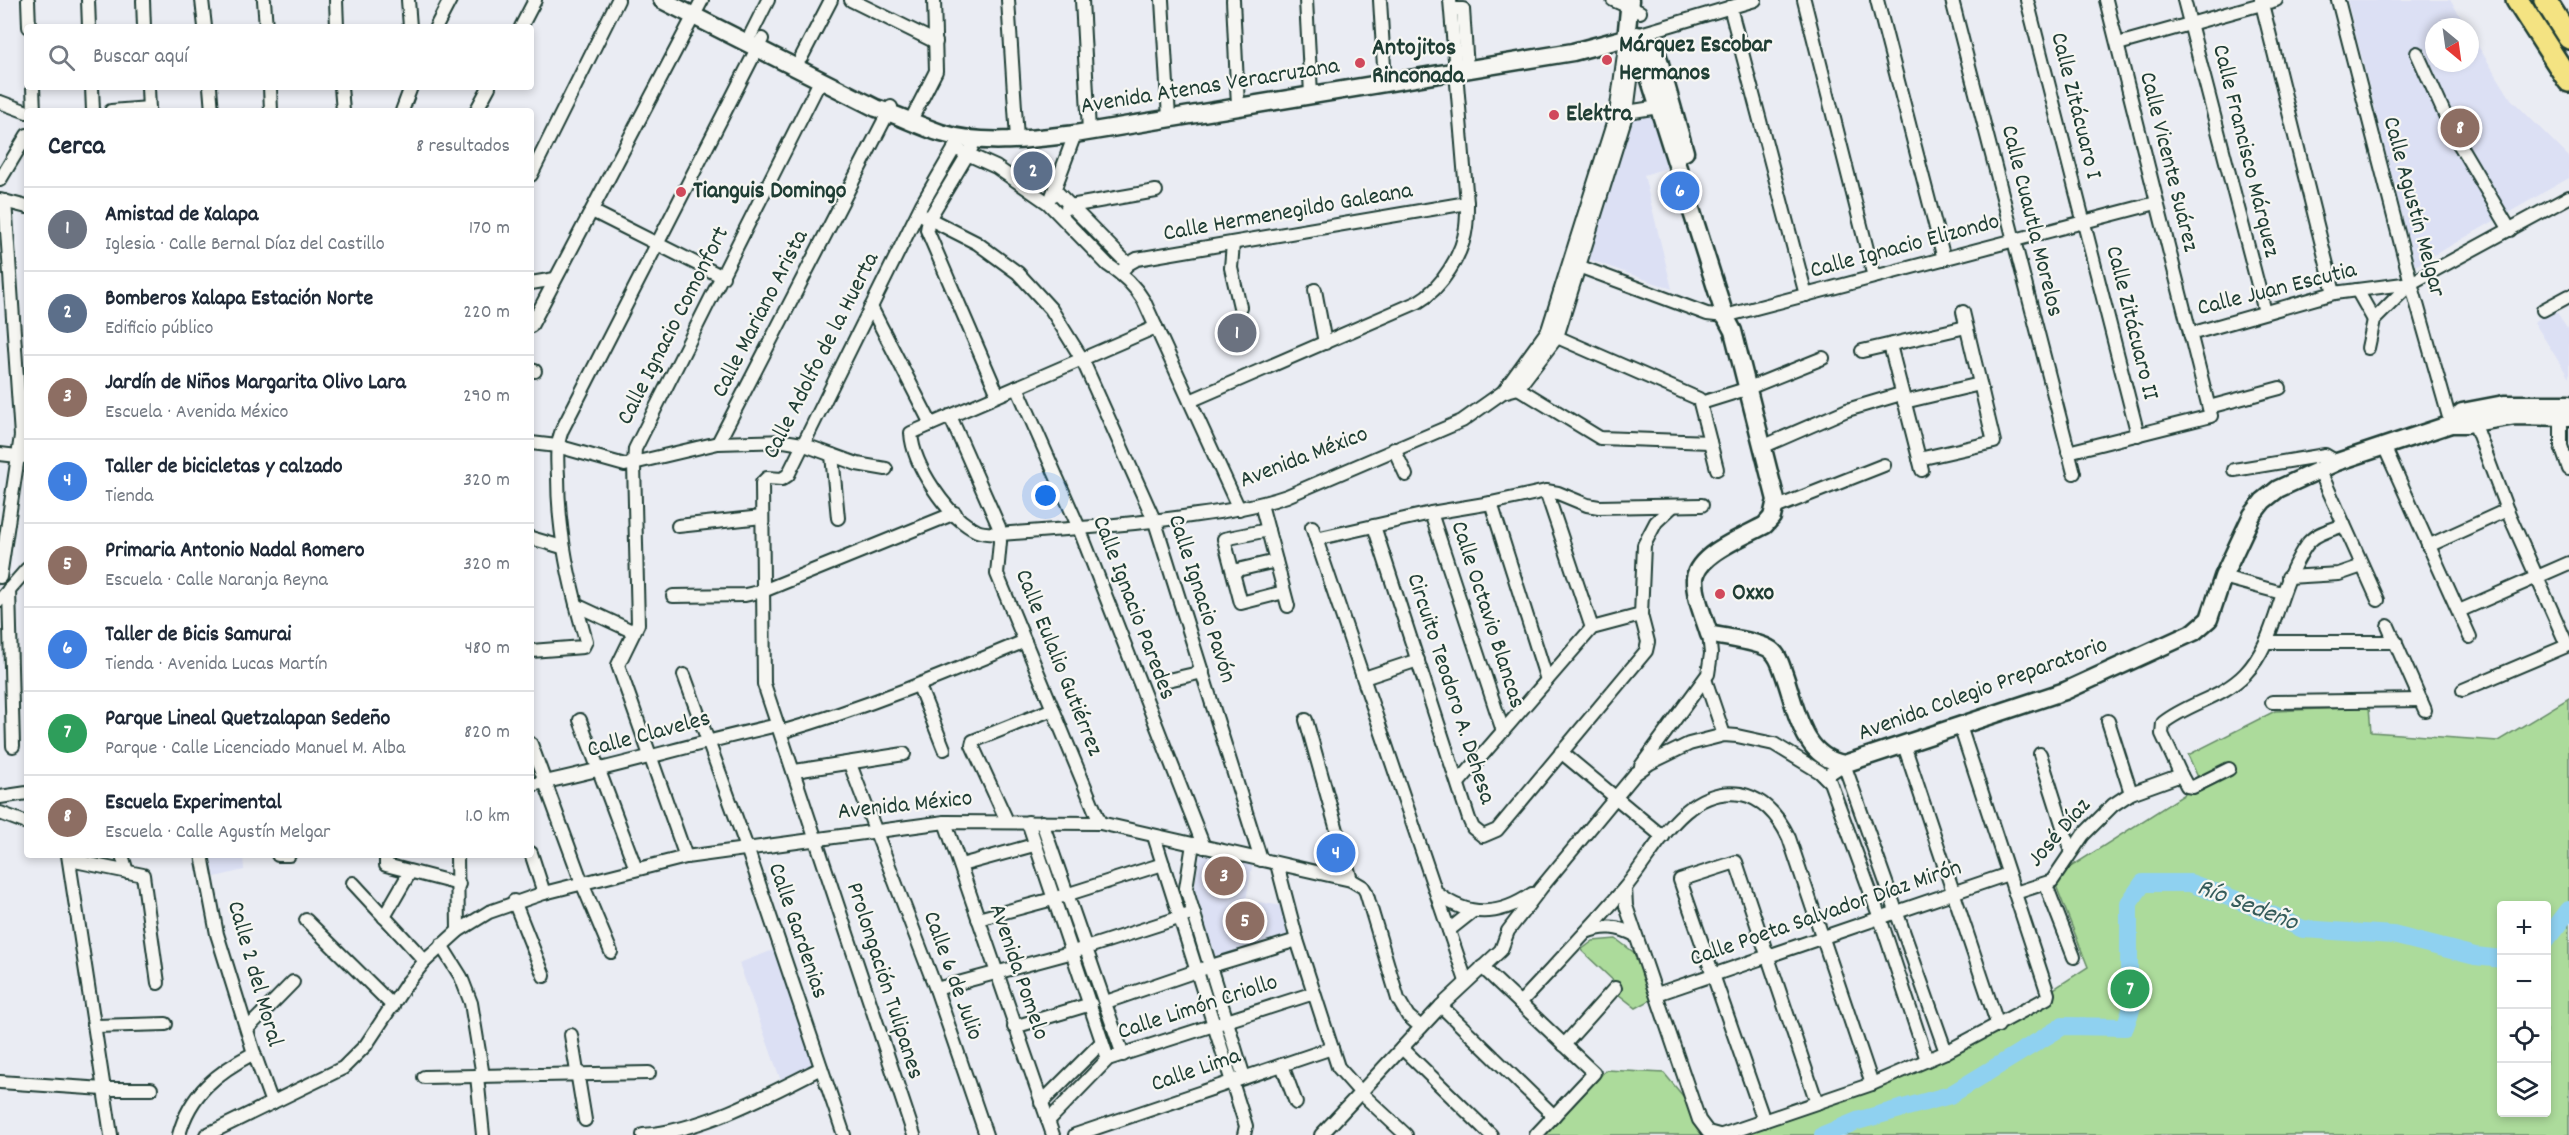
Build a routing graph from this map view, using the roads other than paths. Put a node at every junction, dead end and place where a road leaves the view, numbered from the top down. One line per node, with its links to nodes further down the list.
1 (28, 0): 40 (street)
2 (88, 0): 41 (street)
3 (143, 0): 42 (street)
4 (202, 0): 43 (street)
5 (264, 0): 44 (street)
6 (336, 0): 45 (street)
7 (408, 0): 46 (street)
8 (450, 0): 47 (street)
9 (535, 0): 48 (street)
10 (618, 0): 90 (street)
11 (662, 0): 36 (street, Avenida Atenas Veracruzana)
12 (768, 0): 50 (street)
13 (831, 0): 55 (street)
14 (851, 0): 52 (street)
15 (934, 0): 52 (street, Calle Mariano Arista)
16 (1008, 0): 86 (street)
17 (1082, 0): 84 (street)
18 (1162, 0): 83 (street)
19 (1233, 0): 70 (street)
20 (1306, 0): 68 (street)
21 (1380, 0): 59 (street)
22 (1613, 0): 35 (street)
23 (1755, 0): 37 (street)
24 (1804, 0): 113 (street)
25 (1877, 0): 109 (street)
26 (1952, 0): 106 (street, Calle Cuautla Morelos)
27 (2027, 0): 104 (street, Calle Zitácuaro I)
28 (2106, 0): 53 (street, Calle Vicente Suárez)
29 (2184, 0): 39 (street, Calle Francisco Márquez)
30 (2276, 0): 33 (street)
31 (2338, 0): 116 (street, Calle Agustín Melgar)
32 (2517, 0): 58 (highway)
33 (2261, 2): 39 (street); 119 (street)
34 (1450, 5): 56 (street)
35 (1635, 5): 51 (street, Avenida México)
36 (695, 6): 50 (street, Avenida Atenas Veracruzana); 101 (street)
37 (1730, 7): 51 (street); 120 (street)
38 (2556, 8): 49 (highway)
39 (2190, 23): 53 (street); 126 (street, Calle Francisco Márquez)
40 (29, 24)
41 (89, 24)
42 (144, 24)
43 (205, 24)
44 (266, 24)
45 (337, 24)
46 (410, 24)
47 (438, 24)
48 (522, 24)
49 (2569, 38)
50 (757, 41): 55 (street, Avenida Atenas Veracruzana); 57 (street, Avenida Atenas Veracruzana); 108 (street)
51 (1633, 41): 56 (street, Avenida Atenas Veracruzana); 71 (street); 81 (street, Avenida México); 110 (street, Avenida México)
52 (936, 42): 82 (street, Calle Mariano Arista)
53 (2118, 44): 98 (street, Calle Vicente Suárez)
54 (2417, 53): 105 (street)
55 (801, 58): 82 (street, Avenida Atenas Veracruzana)
56 (1462, 69): 59 (street, Avenida Atenas Veracruzana); 97 (street)
57 (821, 79): 82 (street, Avenida Atenas Veracruzana); 112 (street, Calle Ignacio Comonfort)
58 (2569, 81)
59 (1385, 83): 68 (street, Avenida Atenas Veracruzana)
60 (33, 90): 72 (street)
61 (92, 90): 73 (street)
62 (148, 90): 74 (street)
63 (210, 90): 75 (street)
64 (270, 90): 76 (street)
65 (341, 90): 77 (street)
66 (410, 90): 78 (street)
67 (487, 90): 79 (street)
68 (1311, 94): 70 (street, Avenida Atenas Veracruzana)
69 (0, 102): 80 (street)
70 (1238, 106): 83 (street, Avenida Atenas Veracruzana)
71 (1665, 106): 81 (street); 127 (street)
72 (34, 108)
73 (93, 108)
74 (150, 108)
75 (212, 108)
76 (271, 108)
77 (343, 108)
78 (403, 108)
79 (478, 108)
80 (24, 111)
81 (1628, 112): 110 (street, Avenida México)
82 (897, 114): 88 (street, Avenida Atenas Veracruzana); 159 (street, Calle Mariano Arista)
83 (1169, 118): 84 (street, Avenida Atenas Veracruzana)
84 (1082, 133): 86 (street, Avenida Atenas Veracruzana); 92 (street)
85 (978, 139): 86 (street, Avenida Atenas Veracruzana); 88 (street, Avenida Atenas Veracruzana); 89 (street, Calle Adolfo de la Huerta)
86 (1017, 139)
87 (24, 140): 91 (street)
88 (958, 143): 89 (street); 103 (street, Calle Adolfo de la Huerta)
89 (968, 154): 96 (street); 103 (street, Calle Adolfo de la Huerta)
90 (534, 169)
91 (0, 180)
92 (1055, 190): 96 (street); 100 (street)
93 (1156, 191): 100 (street)
94 (2569, 197): 105 (street, Calle Juan Escutia)
95 (2, 200): 99 (street); 168 (street)
96 (1048, 203): 102 (street)
97 (1467, 203): 107 (street, Calle Hermenegildo Galeana); 134 (street)
98 (2156, 203): 104 (street, Calle Ignacio Elizondo); 132 (street, Calle Vicente Suárez)
99 (24, 206)
100 (1070, 206): 102 (street); 111 (street)
101 (592, 211): 108 (street); 114 (street)
102 (1059, 214): 111 (street)
103 (924, 216): 122 (street, Calle Adolfo de la Huerta); 138 (street, Calle Ignacio Pavón); 145 (street)
104 (2083, 222): 106 (street, Calle Ignacio Elizondo); 156 (street, Calle Zitácuaro II)
105 (2510, 230): 116 (street, Calle Juan Escutia)
106 (2014, 240): 109 (street, Calle Ignacio Elizondo); 165 (street, Calle Cuautla Morelos)
107 (1233, 243): 111 (street, Calle Hermenegildo Galeana); 123 (street)
108 (656, 244): 112 (street); 161 (street)
109 (1944, 259): 113 (street, Calle Ignacio Elizondo)
110 (1574, 264): 127 (street); 133 (street, Avenida México); 142 (street, Avenida México)
111 (1124, 268): 130 (street)
112 (723, 277): 170 (street, Calle Ignacio Comonfort)
113 (1874, 277): 120 (street, Calle Ignacio Elizondo)
114 (555, 279): 115 (street); 128 (street)
115 (534, 282)
116 (2411, 283): 118 (street, Calle Juan Escutia); 129 (street); 154 (street, Calle Agustín Melgar)
117 (1315, 290): 134 (street)
118 (2356, 290): 119 (street, Calle Juan Escutia); 129 (street)
119 (2334, 292): 126 (street, Calle Juan Escutia)
120 (1806, 295): 127 (street, Calle Ignacio Elizondo)
121 (2569, 296): 124 (street)
122 (871, 307): 155 (street); 160 (street, Calle Adolfo de la Huerta)
123 (1239, 307)
124 (2543, 310)
125 (1963, 312): 131 (street)
126 (2265, 312): 132 (street, Calle Juan Escutia)
127 (1730, 315): 144 (street)
128 (534, 320)
129 (2374, 320): 136 (street)
130 (1156, 327): 138 (street); 147 (street)
131 (1966, 327): 135 (street); 140 (street)
132 (2190, 334): 150 (street, Calle Vicente Suárez)
133 (1557, 337): 142 (street, Avenida México); 148 (street)
134 (1324, 343): 147 (street)
135 (1890, 345): 137 (street); 146 (street)
136 (2368, 348)
137 (1862, 351)
138 (1082, 358): 141 (street); 191 (street, Calle Ignacio Pavón)
139 (1823, 358): 144 (street)
140 (1980, 384): 146 (street); 146 (street)
141 (1017, 387): 145 (street); 195 (street, Calle Ignacio Paredes)
142 (1510, 388): 157 (street); 164 (street, Avenida México)
143 (2280, 388): 150 (street)
144 (1746, 389): 148 (street); 163 (street)
145 (998, 395): 152 (street)
146 (1903, 398): 163 (street)
147 (1190, 401): 185 (street)
148 (1701, 403): 157 (street)
149 (2514, 409): 151 (street); 153 (street); 154 (street)
150 (2210, 412): 156 (street)
151 (2566, 412): 175 (street)
152 (950, 416): 155 (street); 197 (street, Calle Eulalio Gutiérrez)
153 (2474, 422): 154 (street); 186 (street)
154 (2451, 423): 162 (street, Avenida Colegio Preparatorio)
155 (931, 424): 187 (street, Avenida México)
156 (2138, 435): 165 (street)
157 (1710, 442): 173 (street)
158 (534, 443): 161 (street)
159 (718, 443): 160 (street); 170 (street)
160 (802, 444): 167 (street); 189 (street, Calle Adolfo de la Huerta)
161 (557, 446): 170 (street); 200 (street)
162 (2384, 446): 169 (street, Avenida Colegio Preparatorio); 199 (street)
163 (1762, 447): 184 (street)
164 (1394, 449): 178 (street); 181 (street, Avenida México)
165 (2068, 452): 177 (street, Calle Cuautla Morelos)
166 (0, 454): 168 (street)
167 (832, 455): 172 (street); 190 (street)
168 (23, 457): 206 (street)
169 (2337, 462): 174 (street, Avenida Colegio Preparatorio); 176 (street)
170 (634, 464): 223 (street, Calle Ignacio Comonfort)
171 (1884, 465): 184 (street)
172 (886, 469)
173 (1717, 469)
174 (2319, 469): 192 (street); 207 (street, Avenida Colegio Preparatorio)
175 (2569, 469)
176 (2234, 470)
177 (2074, 473)
178 (1406, 476)
179 (1546, 491): 180 (street); 183 (street); 222 (street)
180 (1491, 503): 188 (street); 237 (street)
181 (1261, 504): 185 (street, Avenida México); 196 (street)
182 (1702, 505): 183 (street)
183 (1673, 506): 220 (street, Circuito Teodoro A. Dehesa)
184 (1775, 508): 224 (street)
185 (1239, 509): 191 (street, Avenida México)
186 (2507, 510): 199 (street); 209 (street)
187 (955, 513): 197 (street, Avenida México); 211 (street)
188 (1431, 513): 194 (street); 247 (street, Calle Octavio Blancas)
189 (762, 517): 193 (street); 211 (street, Calle Adolfo de la Huerta)
190 (838, 518)
191 (1155, 522): 195 (street, Avenida México); 232 (street, Calle Ignacio Pavón)
192 (2344, 525): 203 (street); 208 (street)
193 (678, 526)
194 (1374, 526): 231 (street, Circuito Teodoro A. Dehesa); 234 (street)
195 (1079, 528): 197 (street, Avenida México); 287 (street, Calle Ignacio Paredes)
196 (1268, 530): 201 (street); 205 (street)
197 (1000, 534): 226 (street, Calle Eulalio Gutiérrez)
198 (534, 539): 200 (street)
199 (2428, 546): 219 (street)
200 (562, 547): 217 (street)
201 (1276, 561): 205 (street); 212 (street)
202 (2569, 563): 209 (street)
203 (2362, 566): 208 (street); 216 (street)
204 (24, 572): 210 (street)
205 (1233, 572): 212 (street)
206 (0, 577)
207 (2223, 577): 213 (street); 245 (street, Avenida Colegio Preparatorio)
208 (2288, 577): 213 (street)
209 (2538, 578): 219 (street); 229 (street)
210 (9, 589): 215 (street); 252 (street)
211 (762, 591): 214 (street); 246 (street, Calle Adolfo de la Huerta)
212 (1284, 592): 218 (street)
213 (2282, 593): 227 (street)
214 (673, 596)
215 (0, 600)
216 (2378, 600)
217 (576, 605): 223 (street); 230 (street)
218 (1288, 606)
219 (2458, 611): 225 (street)
220 (1641, 615): 222 (street); 254 (street, Circuito Teodoro A. Dehesa)
221 (2388, 626): 228 (street)
222 (1592, 628): 237 (street)
223 (634, 632): 259 (street, Calle Ignacio Comonfort)
224 (1709, 634): 235 (street); 249 (street)
225 (2470, 637)
226 (1025, 640): 238 (street, Calle Claveles); 241 (street, Calle Eulalio Gutiérrez)
227 (2267, 642): 228 (street); 267 (street)
228 (2396, 642): 240 (street)
229 (2568, 645): 239 (street)
230 (534, 651)
231 (1418, 660): 234 (street); 269 (street, Circuito Teodoro A. Dehesa)
232 (1203, 672): 236 (street); 297 (street, Calle Ignacio Pavón)
233 (684, 675): 250 (street, Calle Gardenias)
234 (1364, 678): 314 (street)
235 (1705, 679): 248 (street); 265 (street)
236 (1168, 680)
237 (1547, 680): 247 (street)
238 (919, 686): 246 (street, Calle Claveles); 253 (street)
239 (2463, 690)
240 (2272, 702)
241 (1053, 709): 276 (street); 281 (street, Calle Eulalio Gutiérrez)
242 (580, 720): 263 (street)
243 (1306, 720): 305 (street)
244 (2108, 721): 272 (street)
245 (1960, 726): 251 (street, Avenida Colegio Preparatorio); 304 (street)
246 (780, 728): 250 (street, Calle Claveles); 264 (street, Calle Adolfo de la Huerta)
247 (1503, 731): 269 (street)
248 (1724, 735): 257 (street); 265 (street)
249 (1806, 736): 257 (street); 261 (street)
250 (708, 741): 259 (street, Calle Claveles); 288 (street, Calle Gardenias)
251 (1904, 745): 261 (street, Avenida Colegio Preparatorio); 313 (street)
252 (13, 747)
253 (944, 749)
254 (1561, 752): 269 (street, Circuito Teodoro A. Dehesa); 274 (street)
255 (534, 753): 268 (street)
256 (904, 754): 260 (street)
257 (1794, 754): 266 (street)
258 (2040, 754): 289 (street)
259 (650, 757): 263 (street, Calle Claveles); 290 (street, Calle Ignacio Comonfort)
260 (850, 764): 264 (street); 282 (street, Calle 6 de Julio)
261 (1844, 764): 266 (street, Avenida Colegio Preparatorio); 321 (street)
262 (2229, 769): 267 (street)
263 (598, 771): 268 (street, Calle Claveles); 301 (street)
264 (795, 771): 285 (street, Prolongación Tulipanes)
265 (1635, 774): 274 (street)
266 (1826, 776): 325 (street)
267 (2181, 776): 272 (street, José Díaz)
268 (544, 782): 270 (street, Calle Claveles); 306 (street)
269 (1459, 782)
270 (534, 784)
271 (24, 793): 273 (street)
272 (2131, 793): 289 (street, José Díaz)
273 (0, 797)
274 (1616, 797): 284 (street); 310 (street)
275 (0, 813): 277 (street)
276 (1007, 821): 278 (street, Avenida México); 279 (street, Avenida México)
277 (24, 822)
278 (945, 822): 282 (street, Avenida México); 300 (street, Avenida Pomelo)
279 (1028, 822): 280 (street, Avenida México); 286 (street)
280 (1042, 822): 281 (street, Avenida México); 316 (street)
281 (1100, 823): 283 (street, Avenida México)
282 (876, 833): 285 (street, Avenida México); 352 (street, Calle 6 de Julio)
283 (1154, 836): 287 (street, Avenida México); 298 (street)
284 (1663, 837): 311 (street); 333 (street)
285 (815, 839): 288 (street, Avenida México); 407 (street, Prolongación Tulipanes)
286 (1034, 845): 300 (street); 317 (street)
287 (1198, 846): 297 (street, Avenida México); 322 (street)
288 (747, 848): 290 (street, Avenida México); 379 (street, Calle Gardenias)
289 (2071, 852): 309 (street, José Díaz)
290 (686, 857): 301 (street, Avenida México)
291 (69, 858): 302 (street); 362 (street)
292 (123, 858): 302 (street)
293 (203, 858): 367 (street, Calle 2 del Moral)
294 (386, 858): 303 (street)
295 (457, 858): 308 (street)
296 (533, 858): 312 (street)
297 (1261, 860): 299 (street, Avenida México)
298 (1163, 864): 316 (street); 324 (street)
299 (1277, 864): 305 (street, Avenida México); 334 (street)
300 (961, 865): 326 (street, Avenida Pomelo)
301 (636, 868): 306 (street, Avenida México)
302 (127, 872): 350 (street)
303 (410, 872): 308 (street); 323 (street)
304 (2008, 874): 313 (street, Calle Poeta Salvador Díaz Mirón); 315 (street)
305 (1351, 880): 366 (street, Avenida México)
306 (582, 883): 312 (street, Avenida México); 337 (street)
307 (353, 884): 323 (street)
308 (459, 884): 329 (street)
309 (2046, 885): 315 (street, José Díaz); 340 (street)
310 (1541, 888): 320 (street); 330 (street)
311 (1625, 888): 331 (street); 332 (street)
312 (544, 892): 318 (street, Avenida México)
313 (1953, 892): 321 (street, Calle Poeta Salvador Díaz Mirón); 364 (street)
314 (1437, 893): 319 (street); 328 (street)
315 (2015, 893): 364 (street)
316 (1066, 895): 317 (street); 336 (street)
317 (1053, 899): 326 (street); 338 (street)
318 (514, 901): 329 (street, Avenida México); 347 (street)
319 (1473, 911): 320 (street); 328 (street)
320 (1495, 912): 330 (street)
321 (1896, 912): 325 (street, Calle Poeta Salvador Díaz Mirón); 373 (street)
322 (1194, 913): 324 (street); 342 (street)
323 (384, 917): 341 (street)
324 (1179, 918): 336 (street); 344 (street)
325 (1880, 918): 333 (street, Calle Poeta Salvador Díaz Mirón); 377 (street)
326 (978, 919): 345 (street, Avenida Pomelo)
327 (306, 920): 358 (street)
328 (1449, 930): 348 (street)
329 (458, 931): 335 (street, Avenida México)
330 (1508, 931): 343 (street)
331 (1586, 932): 332 (street); 356 (street)
332 (1635, 935): 354 (street)
333 (1823, 937): 339 (street, Calle Poeta Salvador Díaz Mirón); 387 (street)
334 (1297, 940): 342 (street); 353 (street)
335 (441, 945): 341 (street, Avenida México); 382 (street)
336 (1086, 948): 338 (street); 355 (street)
337 (611, 952)
338 (1073, 952): 345 (street); 357 (street)
339 (1768, 955): 346 (street, Calle Poeta Salvador Díaz Mirón); 346 (street); 394 (street)
340 (2074, 957)
341 (425, 961): 358 (street, Avenida México)
342 (1211, 966): 344 (street); 360 (street)
343 (1482, 967): 348 (street); 356 (street)
344 (1197, 971): 355 (street); 363 (street)
345 (995, 972): 352 (street); 365 (street, Avenida Pomelo)
346 (1714, 974): 354 (street, Calle Poeta Salvador Díaz Mirón); 398 (street)
347 (544, 976)
348 (1466, 981): 359 (street)
349 (293, 982): 367 (street)
350 (158, 983)
351 (1615, 988): 370 (street)
352 (936, 989): 408 (street, Calle 6 de Julio)
353 (1314, 993): 360 (street, Calle Limón Criollo); 371 (street)
354 (1657, 994): 400 (street)
355 (1106, 1002): 375 (street)
356 (1520, 1003): 370 (street)
357 (1090, 1004): 365 (street); 369 (street)
358 (393, 1006): 391 (street, Avenida México)
359 (1441, 1006): 366 (street); 395 (street)
360 (1228, 1022): 363 (street, Calle Limón Criollo); 384 (street)
361 (166, 1024): 362 (street)
362 (96, 1026): 388 (street)
363 (1214, 1026): 375 (street, Calle Limón Criollo); 385 (street)
364 (1998, 1026): 373 (street)
365 (1014, 1027): 392 (street, Avenida Pomelo)
366 (1421, 1028): 372 (street)
367 (247, 1029): 374 (street, Calle 2 del Moral)
368 (571, 1035): 381 (street)
369 (1102, 1042): 376 (street); 392 (street, Calle Limón Criollo)
370 (1564, 1045): 395 (street)
371 (1332, 1048): 378 (street, Calle Lima); 390 (street)
372 (1402, 1048): 390 (street); 413 (street)
373 (1946, 1052): 377 (street)
374 (254, 1053): 391 (street, Calle 2 del Moral); 402 (street)
375 (1123, 1055): 376 (street, Calle Limón Criollo)
376 (1108, 1059): 397 (street, Calle Limón Criollo)
377 (1927, 1060): 387 (street)
378 (1282, 1065): 384 (street, Calle Lima); 393 (street)
379 (821, 1068): 405 (street); 406 (street, Calle Gardenias)
380 (649, 1073): 381 (street)
381 (578, 1074): 382 (street); 396 (street)
382 (480, 1076): 383 (street); 404 (street)
383 (423, 1077)
384 (1244, 1077): 385 (street, Calle Lima)
385 (1231, 1081): 410 (street, Calle Lima); 411 (street)
386 (0, 1082): 388 (street)
387 (1872, 1084): 394 (street)
388 (104, 1089): 389 (street); 401 (street)
389 (151, 1089)
390 (1361, 1093): 399 (street); 412 (street)
391 (272, 1103): 403 (street, Avenida México)
392 (1041, 1103): 397 (street, Avenida Pomelo)
393 (1296, 1103)
394 (1817, 1103): 398 (street)
395 (1554, 1116): 414 (street)
396 (585, 1120)
397 (1048, 1121): 409 (street, Avenida Pomelo)
398 (1764, 1121): 400 (street)
399 (1325, 1134)
400 (1716, 1134)
401 (111, 1135)
402 (179, 1135)
403 (206, 1135)
404 (483, 1135)
405 (643, 1135)
406 (844, 1135)
407 (914, 1135)
408 (986, 1135)
409 (1053, 1135)
410 (1075, 1135)
411 (1244, 1135)
412 (1406, 1135)
413 (1491, 1135)
414 (1536, 1135)

